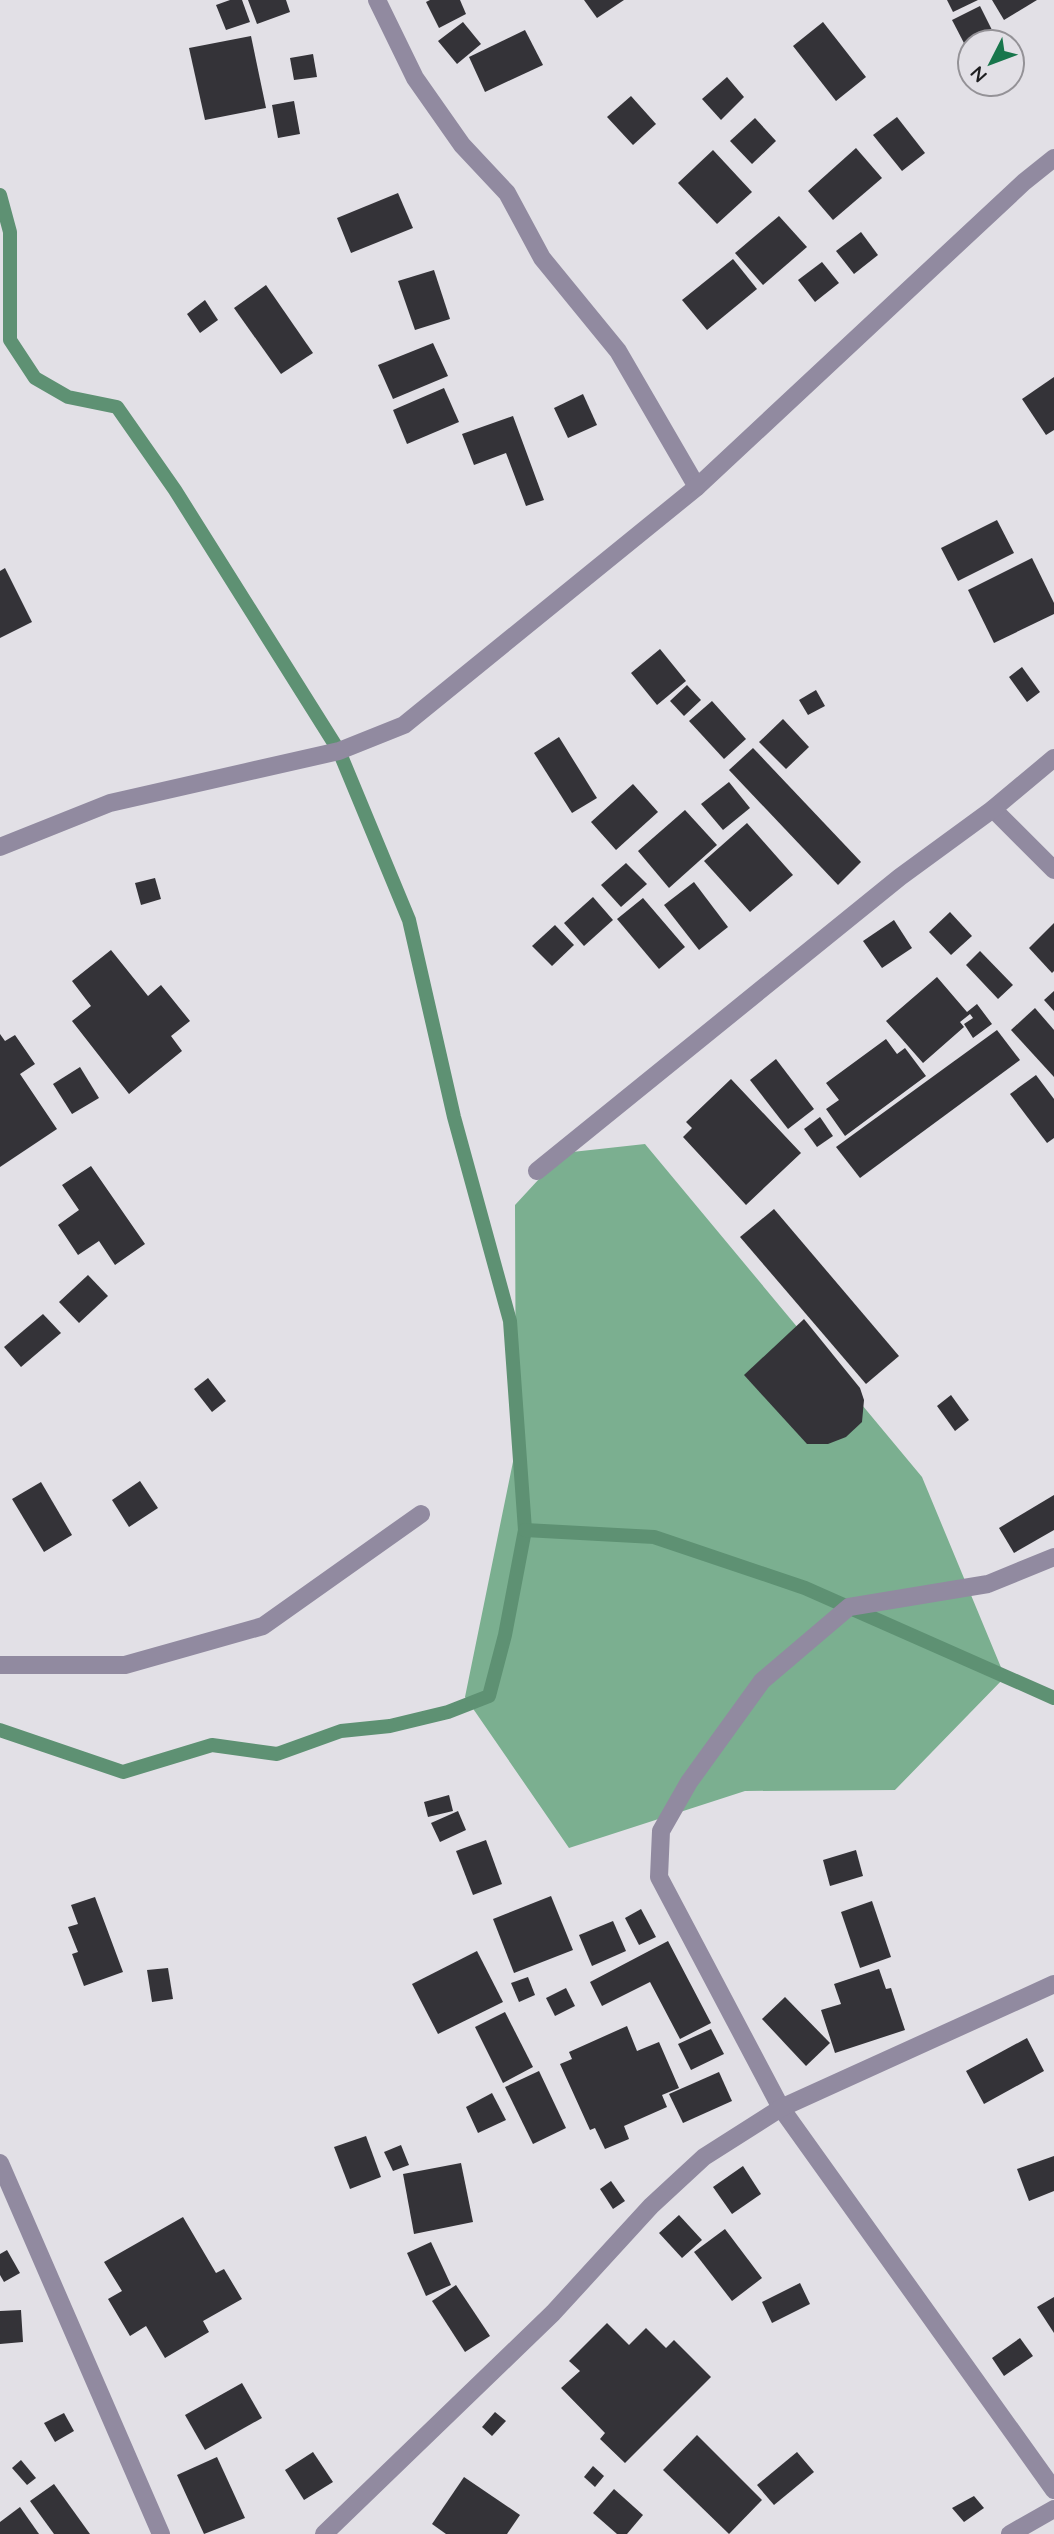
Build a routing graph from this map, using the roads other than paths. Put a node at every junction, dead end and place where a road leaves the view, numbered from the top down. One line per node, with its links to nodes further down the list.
1 (377, 0): 3 (street)
2 (1054, 158): 3 (street)
3 (698, 487): 6 (street)
4 (1054, 758): 5 (street)
5 (993, 809): 7 (street); 8 (street)
6 (0, 847)
7 (1054, 870)
8 (537, 1171)
9 (421, 1514): 11 (street)
10 (1054, 1557): 13 (street)
11 (0, 1665)
12 (1054, 1984): 13 (street)
13 (781, 2108): 15 (street); 18 (street)
14 (0, 2163): 17 (street)
15 (1054, 2490)
16 (1054, 2509): 19 (street)
17 (161, 2534)
18 (324, 2534)
19 (1010, 2534)

